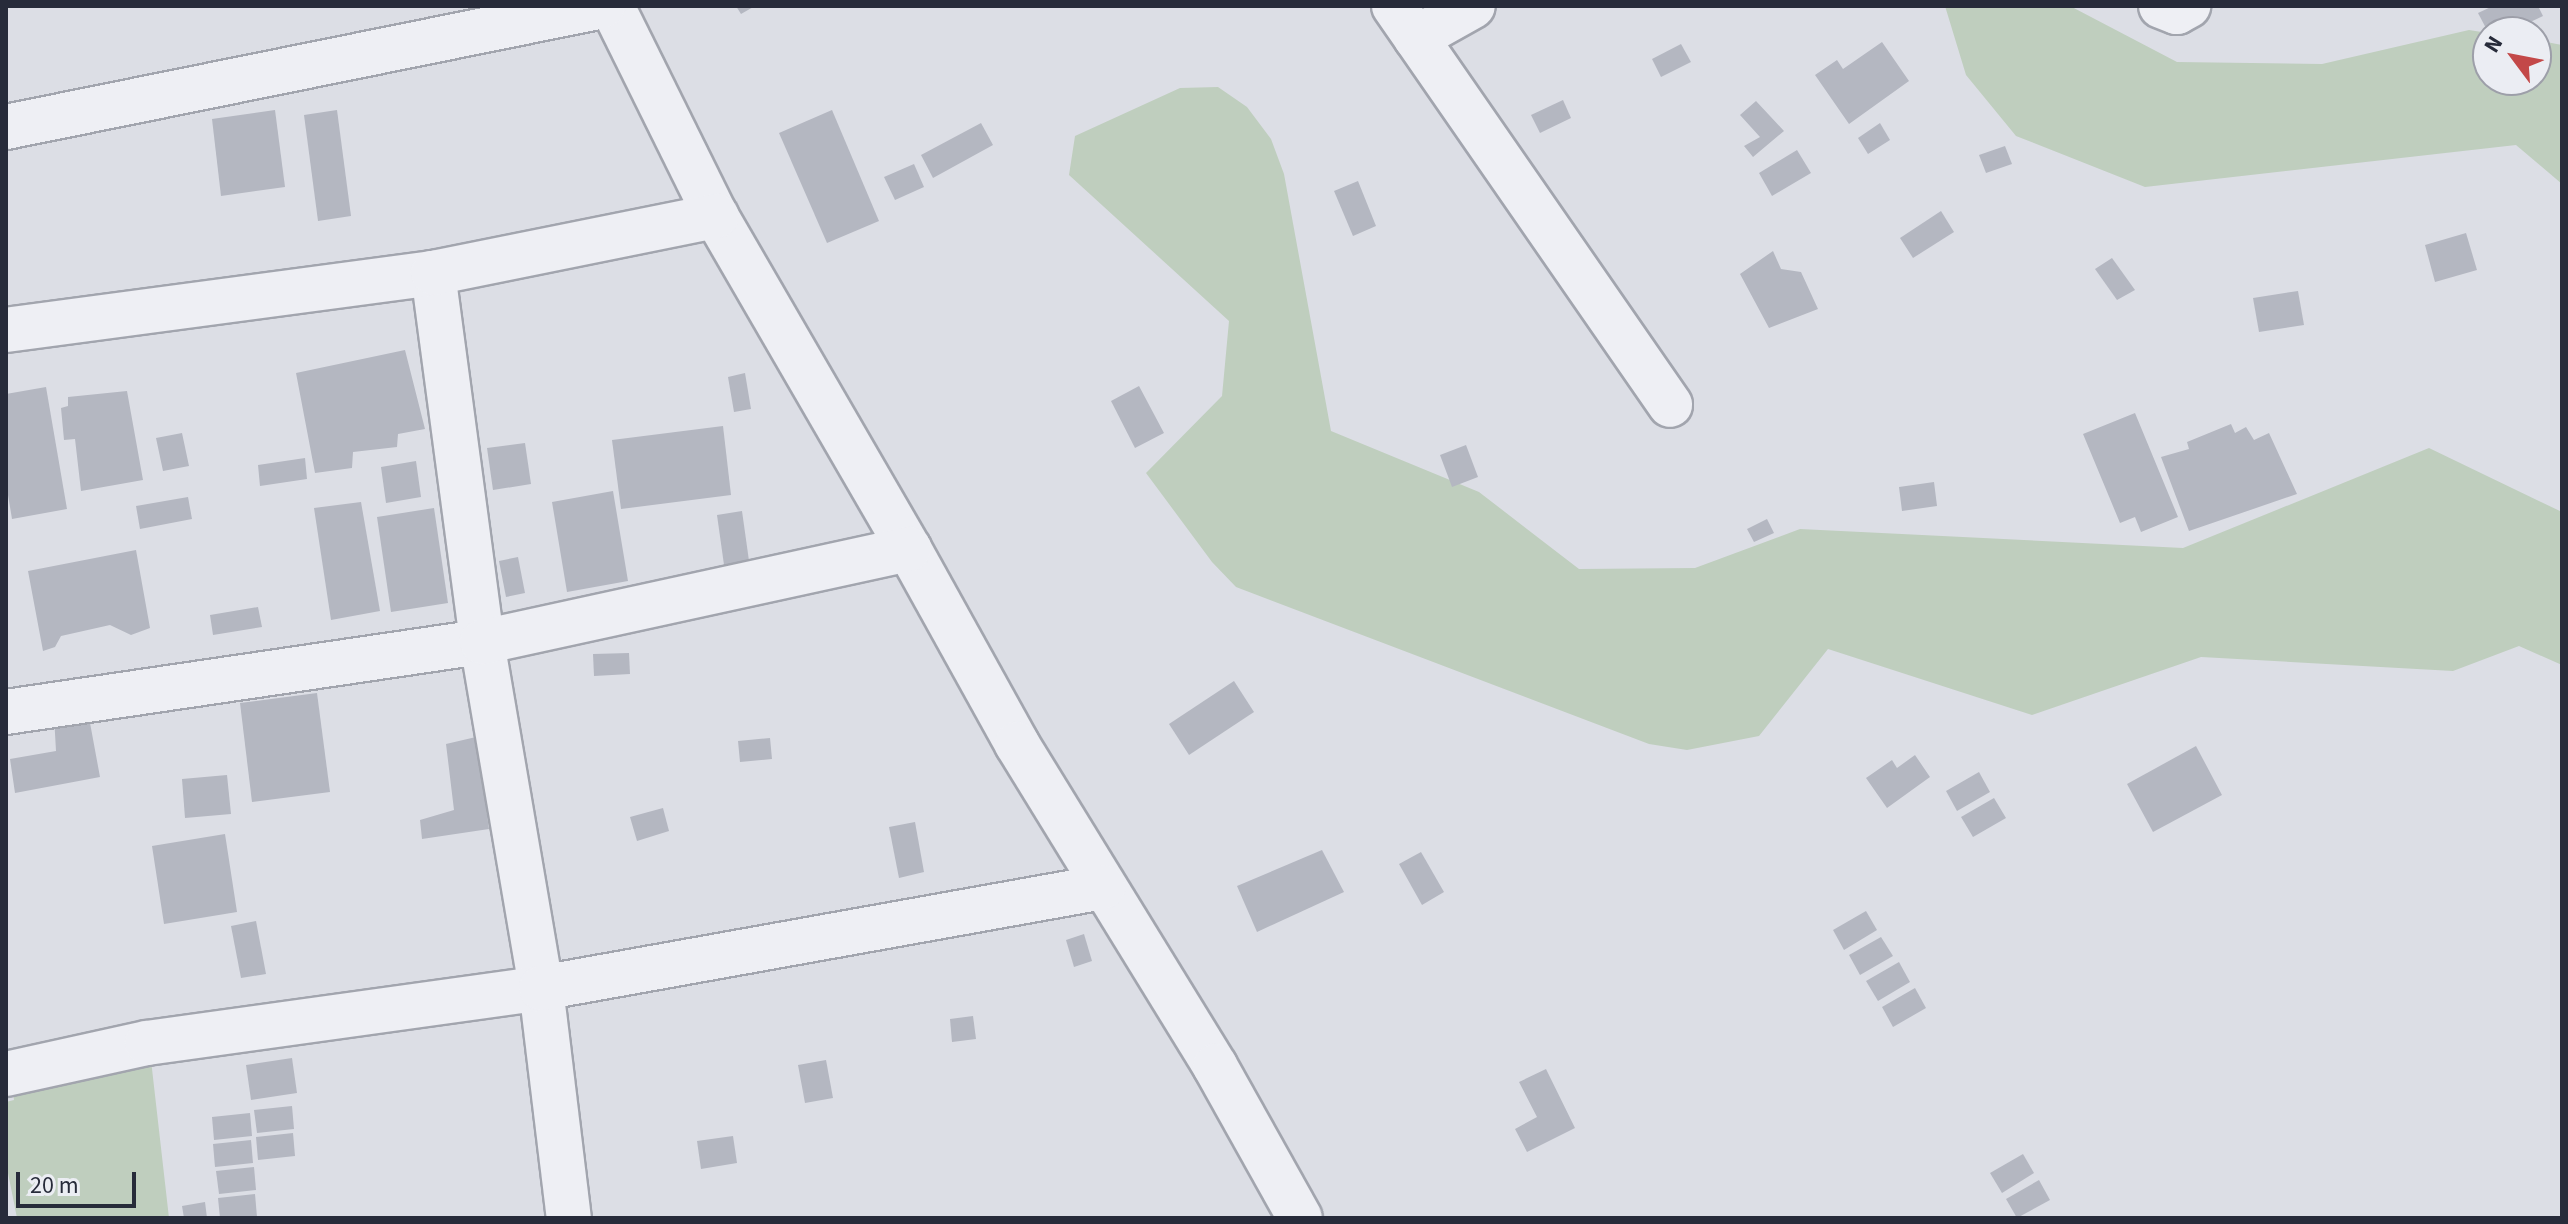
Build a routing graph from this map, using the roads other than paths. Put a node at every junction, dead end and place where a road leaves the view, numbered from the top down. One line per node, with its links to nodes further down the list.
1 (603, 6): 7 (street)
2 (612, 6): 8 (street)
3 (1473, 6): 6 (street)
4 (2161, 6): 5 (street)
5 (2188, 6)
6 (1405, 22): 11 (street)
7 (6, 127)
8 (716, 216): 9 (street); 12 (street)
9 (433, 273): 10 (street); 13 (street)
10 (6, 330)
11 (1670, 405)
12 (909, 549): 13 (street); 15 (street)
13 (482, 642): 14 (street); 16 (street)
14 (6, 712)
15 (1103, 887): 16 (street); 19 (street)
16 (541, 988): 17 (street); 18 (street)
17 (6, 1074)
18 (569, 1218)
19 (1300, 1218)

